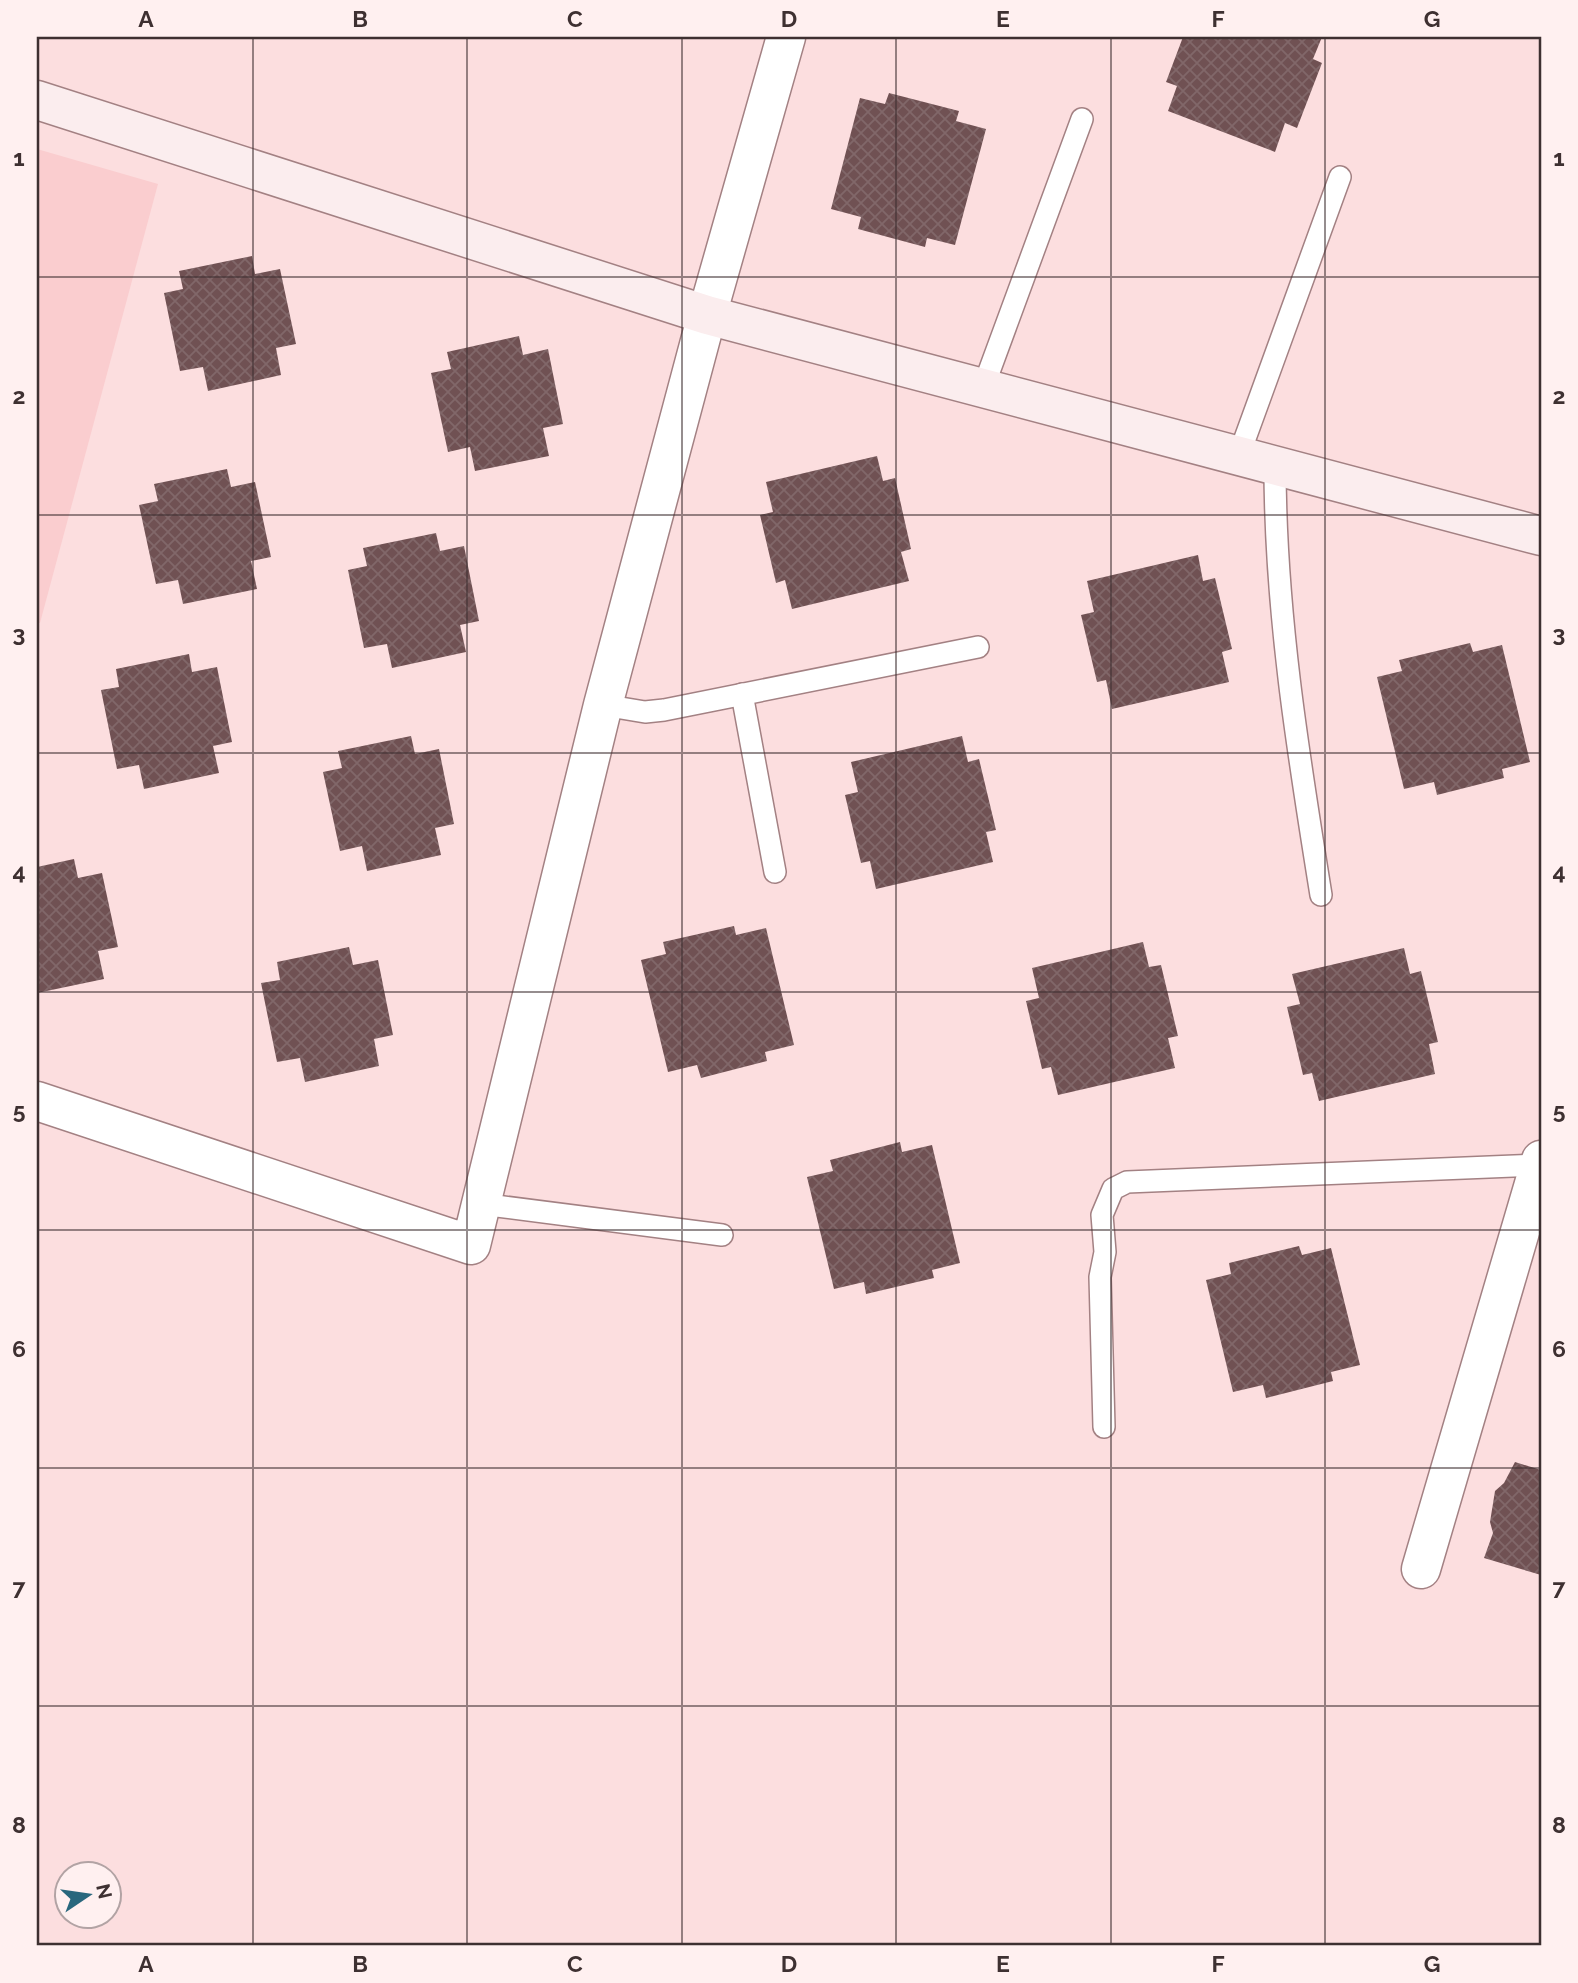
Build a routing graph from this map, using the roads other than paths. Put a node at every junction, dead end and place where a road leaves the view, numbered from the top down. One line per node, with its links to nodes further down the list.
1 (786, 37): 5 (street)
2 (37, 100): 5 (street)
3 (1082, 119): 6 (lane)
4 (1340, 177): 7 (lane)
5 (707, 315): 6 (street); 12 (street)
6 (983, 388): 7 (street)
7 (1239, 456): 8 (street)
8 (1275, 465): 9 (street); 14 (lane)
9 (1541, 536)
10 (978, 647): 11 (lane)
11 (742, 694): 12 (lane); 13 (lane)
12 (603, 705): 17 (street)
13 (775, 872)
14 (1321, 895)
15 (37, 1101): 17 (street)
16 (1541, 1162): 19 (lane); 20 (street)
17 (481, 1204): 18 (lane)
18 (722, 1235)
19 (1104, 1427)
20 (1421, 1569)

